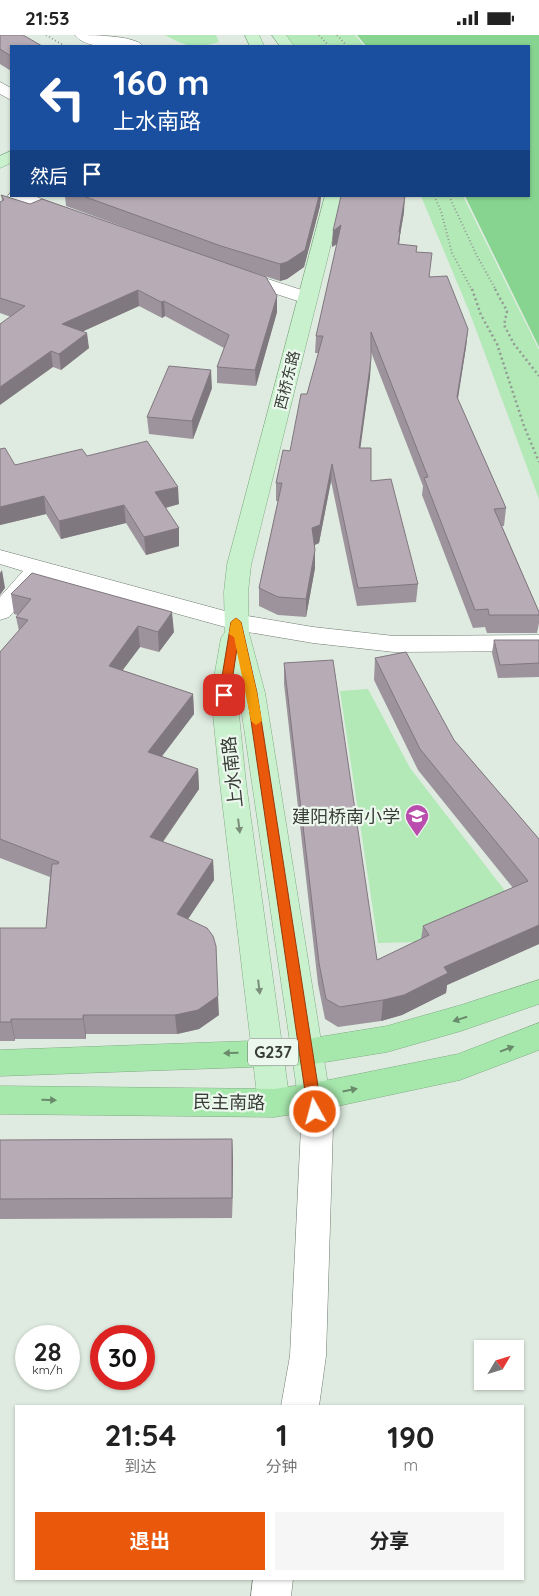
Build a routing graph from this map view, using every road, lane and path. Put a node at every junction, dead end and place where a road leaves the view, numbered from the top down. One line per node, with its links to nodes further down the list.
1 (46, 35): 6 (path)
2 (82, 35): 7 (street)
3 (140, 35): 8 (street)
4 (319, 35): 9 (path)
5 (337, 35): 10 (path)
6 (64, 45)
7 (134, 45)
8 (150, 45)
9 (328, 45)
10 (346, 45)
11 (20, 197): 15 (street)
12 (334, 197): 17 (main road, 西桥东路)
13 (434, 197): 19 (path)
14 (449, 197): 18 (path)
15 (82, 220)
16 (224, 271): 17 (street)
17 (308, 298): 23 (main road, 西桥东路)
18 (539, 376)
19 (539, 462)
20 (0, 557): 21 (street)
21 (39, 568): 22 (street); 23 (street)
22 (0, 612)
23 (236, 622): 24 (street); 27 (main road, 上水南路, one-way to 27); 28 (main road, 上水南路)
24 (539, 643)
25 (539, 992): 28 (highway, G237, one-way to 28)
26 (539, 1036): 30 (highway, 民主南路, one-way to 26)
27 (267, 1052): 28 (highway, G237); 29 (highway, G237, one-way to 29); 32 (main road, 上水南路)
28 (307, 1052): 30 (main road, 上水南路)
29 (0, 1063)
30 (314, 1097): 32 (highway, 民主南路); 33 (street)
31 (0, 1100): 32 (highway, 民主南路, one-way to 32)
32 (274, 1103)
33 (300, 1405)
34 (273, 1580): 35 (street)
35 (271, 1596)

